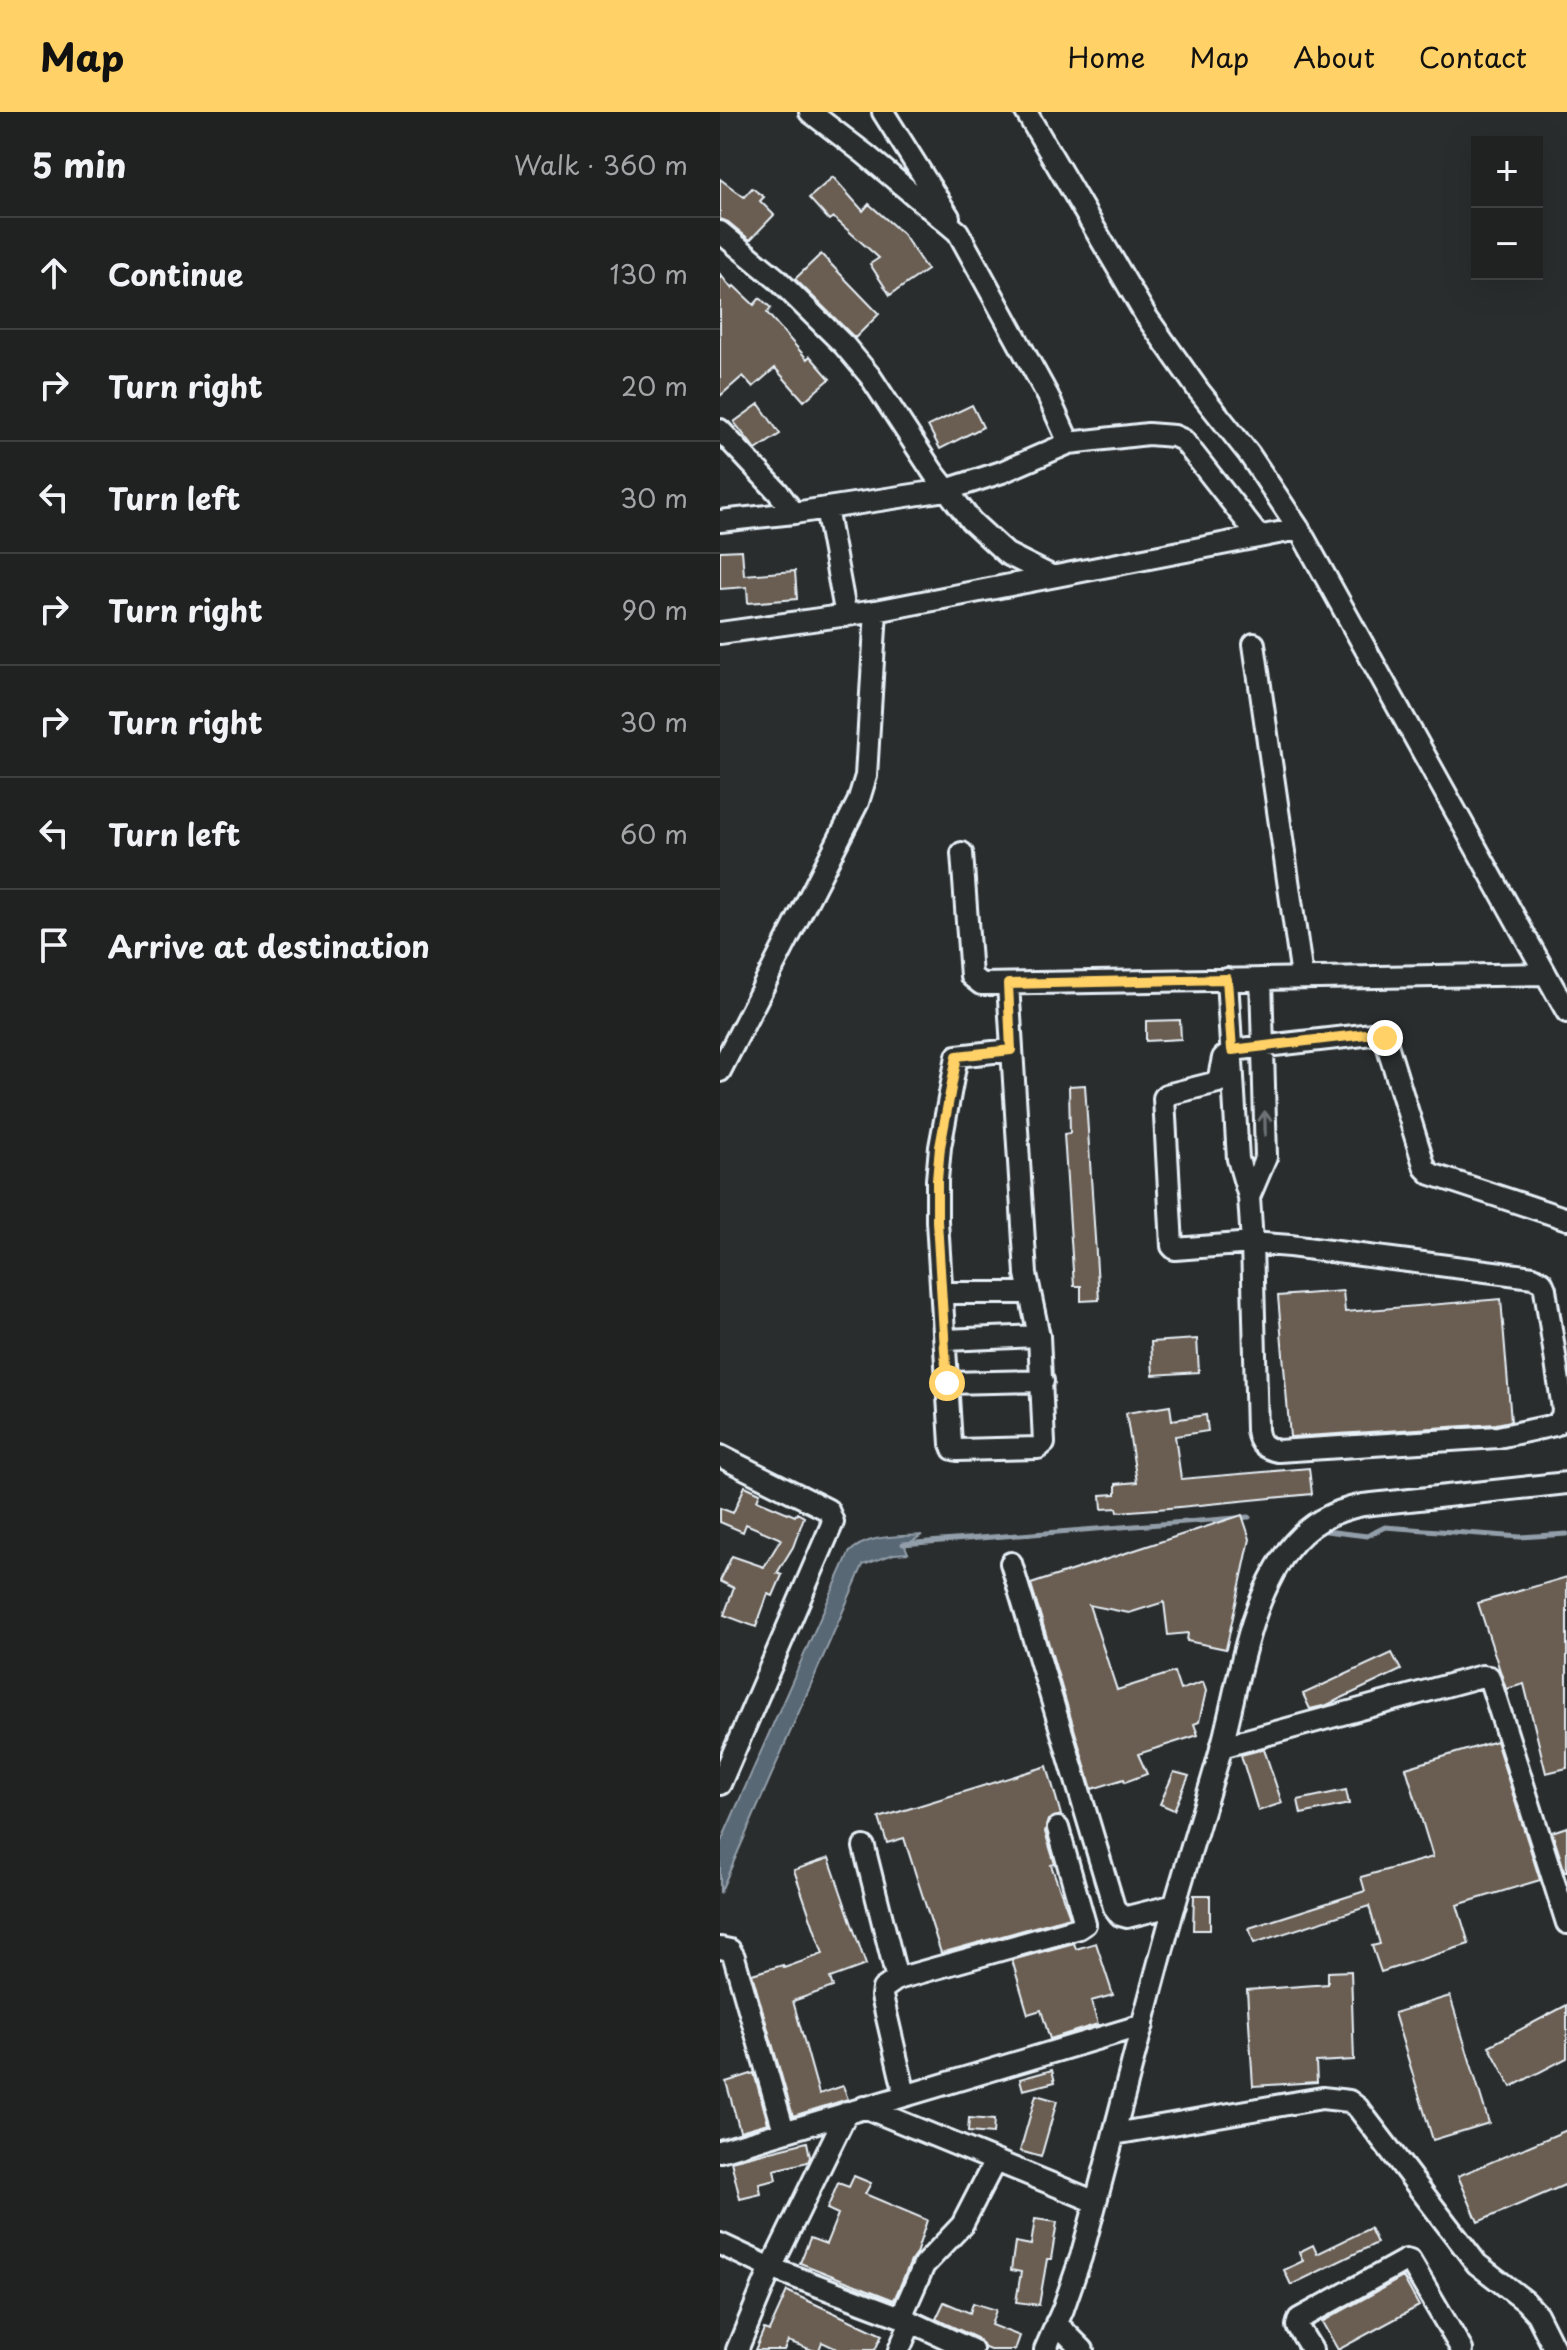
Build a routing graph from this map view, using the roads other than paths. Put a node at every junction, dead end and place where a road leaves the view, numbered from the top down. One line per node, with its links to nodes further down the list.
1 (810, 112): 5 (street)
2 (883, 112): 5 (street)
3 (1026, 112): 12 (street)
4 (720, 232): 8 (street)
5 (958, 232): 7 (street)
6 (720, 430): 10 (street)
7 (1069, 443): 8 (street); 13 (street)
8 (946, 490): 9 (street); 14 (street)
9 (826, 508): 10 (street); 16 (street)
10 (794, 513): 11 (street)
11 (720, 521)
12 (1299, 529): 13 (street); 20 (street)
13 (1259, 537): 14 (street)
14 (1051, 576): 15 (street)
15 (876, 611): 16 (street); 29 (street)
16 (846, 616): 17 (street)
17 (720, 633)
18 (1254, 644): 21 (street)
19 (962, 853): 24 (street)
20 (1546, 974): 21 (street); 25 (street)
21 (1302, 977): 23 (street)
22 (1227, 979): 23 (street); 24 (street); 28 (street)
23 (1261, 979): 26 (street)
24 (1008, 984): 27 (street)
25 (1567, 1012)
26 (1261, 1045): 28 (street); 30 (street, one-way to 26); 31 (street)
27 (1011, 1050): 33 (street); 34 (street)
28 (1232, 1050): 30 (street); 32 (street)
29 (720, 1071)
30 (1249, 1197): 32 (street)
31 (1567, 1219)
32 (1252, 1243): 32 (street)
33 (943, 1293): 34 (street); 36 (street)
34 (1029, 1293): 35 (street)
35 (1039, 1336): 36 (street); 37 (street)
36 (945, 1340): 38 (street)
37 (1043, 1381): 38 (street); 38 (street)
38 (947, 1383)
39 (720, 1456): 43 (street)
40 (1567, 1483): 42 (street)
41 (1011, 1563): 46 (street)
42 (1221, 1747): 46 (street); 47 (street)
43 (720, 1784)
44 (1058, 1828): 49 (street)
45 (864, 1847): 49 (street)
46 (1175, 1905): 50 (street)
47 (1567, 1923)
48 (720, 1948): 53 (street)
49 (897, 1979): 51 (street)
50 (1143, 2025): 51 (street); 54 (street)
51 (905, 2095): 52 (street)
52 (856, 2110): 53 (street); 56 (street); 59 (street)
53 (784, 2131): 55 (street)
54 (1114, 2134): 57 (street); 69 (street)
55 (720, 2151)
56 (995, 2161): 57 (street); 60 (street)
57 (1096, 2202): 61 (street)
58 (720, 2244): 59 (street)
59 (771, 2268): 60 (street); 62 (street)
60 (906, 2319): 63 (street); 64 (street)
61 (1056, 2323): 65 (street); 66 (street)
62 (737, 2350)
63 (899, 2350)
64 (972, 2350)
65 (1045, 2350)
66 (1083, 2350)
67 (1312, 2350): 68 (street)
68 (1462, 2350)
69 (1555, 2350)

